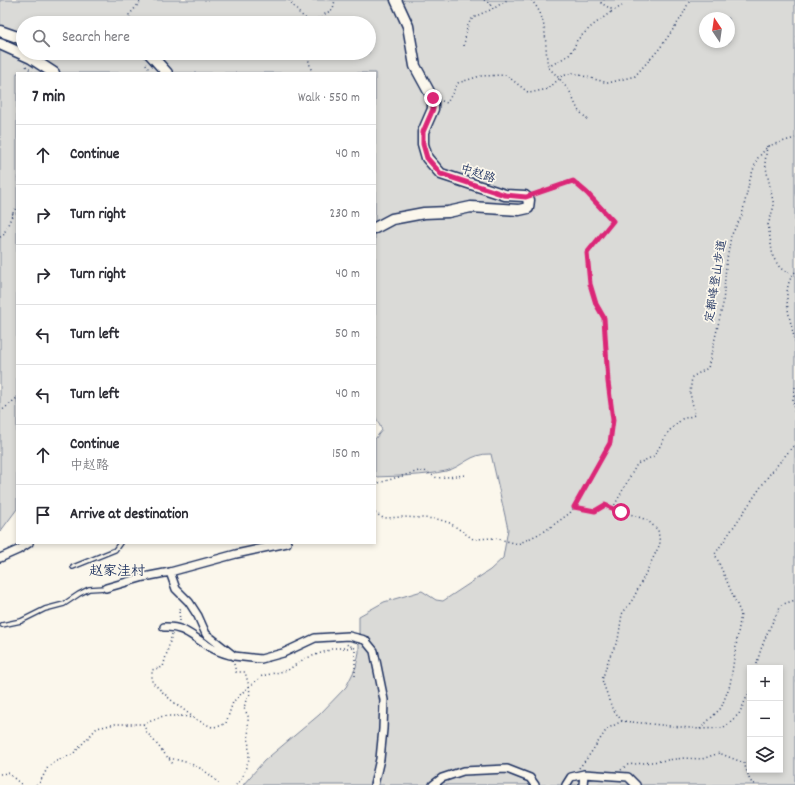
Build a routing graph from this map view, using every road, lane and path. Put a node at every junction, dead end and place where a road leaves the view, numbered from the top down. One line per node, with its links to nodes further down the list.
1 (142, 0): 13 (path)
2 (289, 0): 14 (path)
3 (335, 0): 15 (path)
4 (396, 0): 29 (street)
5 (484, 0): 11 (path)
6 (507, 0): 11 (path)
7 (531, 0): 24 (path)
8 (604, 0): 12 (path)
9 (690, 0): 28 (path)
10 (622, 6): 12 (path)
11 (493, 9): 19 (path)
12 (611, 12): 24 (path)
13 (129, 16)
14 (303, 16)
15 (322, 16)
16 (0, 31): 17 (street)
17 (16, 37)
18 (0, 44): 20 (street)
19 (464, 46)
20 (16, 51)
21 (34, 60): 25 (street)
22 (155, 60): 26 (street)
23 (309, 60): 27 (path)
24 (548, 67): 28 (path)
25 (52, 72)
26 (166, 72)
27 (312, 72)
28 (559, 78): 29 (path); 30 (path)
29 (433, 98): 33 (street, 中赵路)
30 (589, 121)
31 (795, 138): 32 (path)
32 (768, 146): 40 (path); 50 (path, 定都峰登山步道)
33 (526, 197): 37 (street); 49 (path)
34 (16, 209): 36 (path)
35 (16, 212): 36 (path)
36 (12, 214): 38 (path)
37 (376, 227)
38 (0, 237)
39 (795, 272): 40 (path)
40 (792, 276): 41 (path)
41 (795, 342)
42 (795, 387): 45 (path)
43 (16, 399): 44 (path)
44 (0, 412)
45 (795, 418)
46 (795, 444): 74 (path)
47 (466, 475): 48 (path)
48 (376, 484)
49 (574, 507): 50 (path); 51 (path)
50 (613, 508): 72 (path)
51 (376, 514)
52 (27, 544): 55 (street)
53 (119, 544): 56 (lane)
54 (282, 544): 57 (street)
55 (0, 558)
56 (73, 567)
57 (170, 572): 58 (street); 59 (street)
58 (106, 588): 61 (lane)
59 (187, 599): 63 (path); 66 (street)
60 (795, 600): 67 (path)
61 (2, 625)
62 (164, 627): 63 (street)
63 (177, 628): 66 (street); 71 (path)
64 (332, 637): 65 (path); 66 (street); 85 (street)
65 (355, 648): 68 (path); 69 (path)
66 (234, 656): 69 (path)
67 (756, 665)
68 (355, 676)
69 (249, 686): 71 (path); 84 (path)
70 (747, 697): 74 (path)
71 (193, 718): 73 (path)
72 (622, 721): 74 (path); 80 (path)
73 (144, 724): 75 (path); 83 (path)
74 (700, 729)
75 (169, 758): 76 (path); 81 (path)
76 (173, 764)
77 (0, 774): 82 (path)
78 (584, 774): 79 (street); 80 (street); 89 (street)
79 (612, 775): 90 (street); 91 (path)
80 (571, 777): 88 (street)
81 (219, 784)
82 (22, 785)
83 (36, 785)
84 (236, 785)
85 (374, 785)
86 (433, 785): 87 (street)
87 (534, 785)
88 (566, 785)
89 (583, 785)
90 (636, 785)
91 (756, 785)

